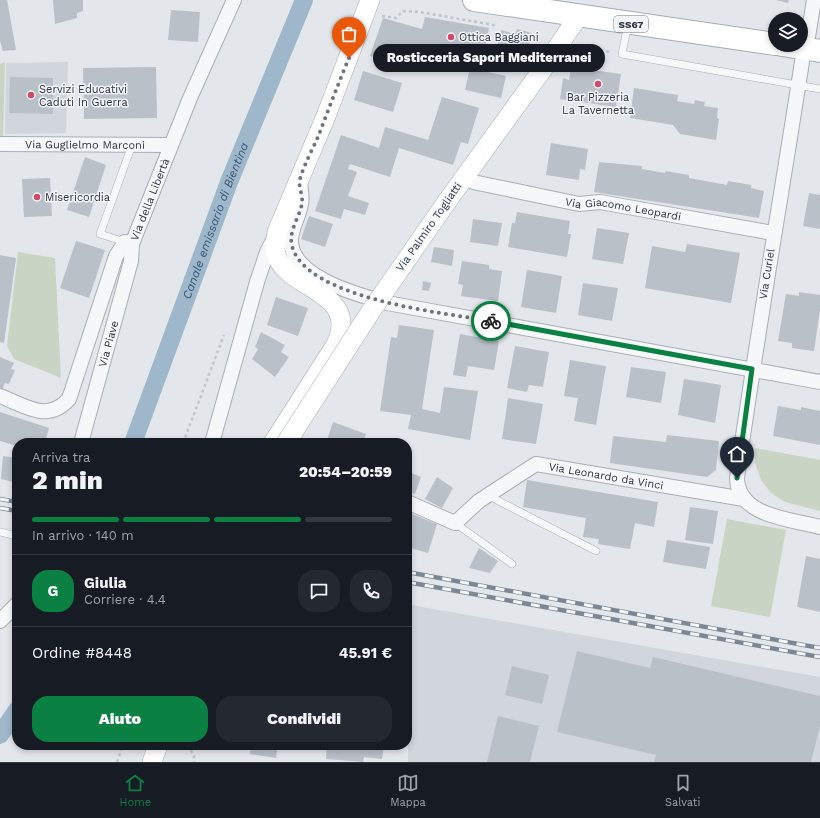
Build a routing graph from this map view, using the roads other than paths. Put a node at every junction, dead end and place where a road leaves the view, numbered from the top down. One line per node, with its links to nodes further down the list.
1 (234, 0): 13 (street, Via della Libertà)
2 (814, 0): 8 (street, Via Curiel)
3 (482, 1): 5 (main road, SS67)
4 (374, 8): 14 (main road)
5 (579, 15): 6 (main road, SS67); 25 (main road, Via Palmiro Togliatti, bridge)
6 (628, 23): 7 (main road, SS67); 9 (lane)
7 (768, 43)
8 (812, 50): 9 (street, Via Curiel)
9 (798, 85): 10 (lane); 17 (street, Via Curiel)
10 (820, 88)
11 (0, 144): 12 (street, Via Guglielmo Marconi)
12 (132, 145): 13 (street, Via Guglielmo Marconi); 18 (lane)
13 (171, 145): 18 (street, Via della Libertà)
14 (300, 180): 16 (main road); 19 (street)
15 (473, 182): 17 (street, Via Giacomo Leopardi)
16 (277, 232): 23 (street); 24 (main road)
17 (773, 233): 19 (street, Via Curiel)
18 (128, 243): 21 (street, Via della Libertà); 22 (street, Via Piave)
19 (752, 369): 20 (street); 27 (street, Via Curiel)
20 (820, 382)
21 (0, 396)
22 (82, 438)
23 (213, 438)
24 (276, 438)
25 (289, 438)
26 (484, 499): 27 (street, Via Leonardo da Vinci); 29 (street, Via Leonardo da Vinci); 33 (lane)
27 (744, 499): 30 (street)
28 (412, 504): 29 (street)
29 (455, 523): 34 (lane)
30 (820, 526)
31 (0, 532): 32 (lane)
32 (12, 535)
33 (596, 551)
34 (512, 564)
35 (12, 609): 36 (street)
36 (0, 621)
37 (156, 750): 38 (main road)
38 (152, 762)

